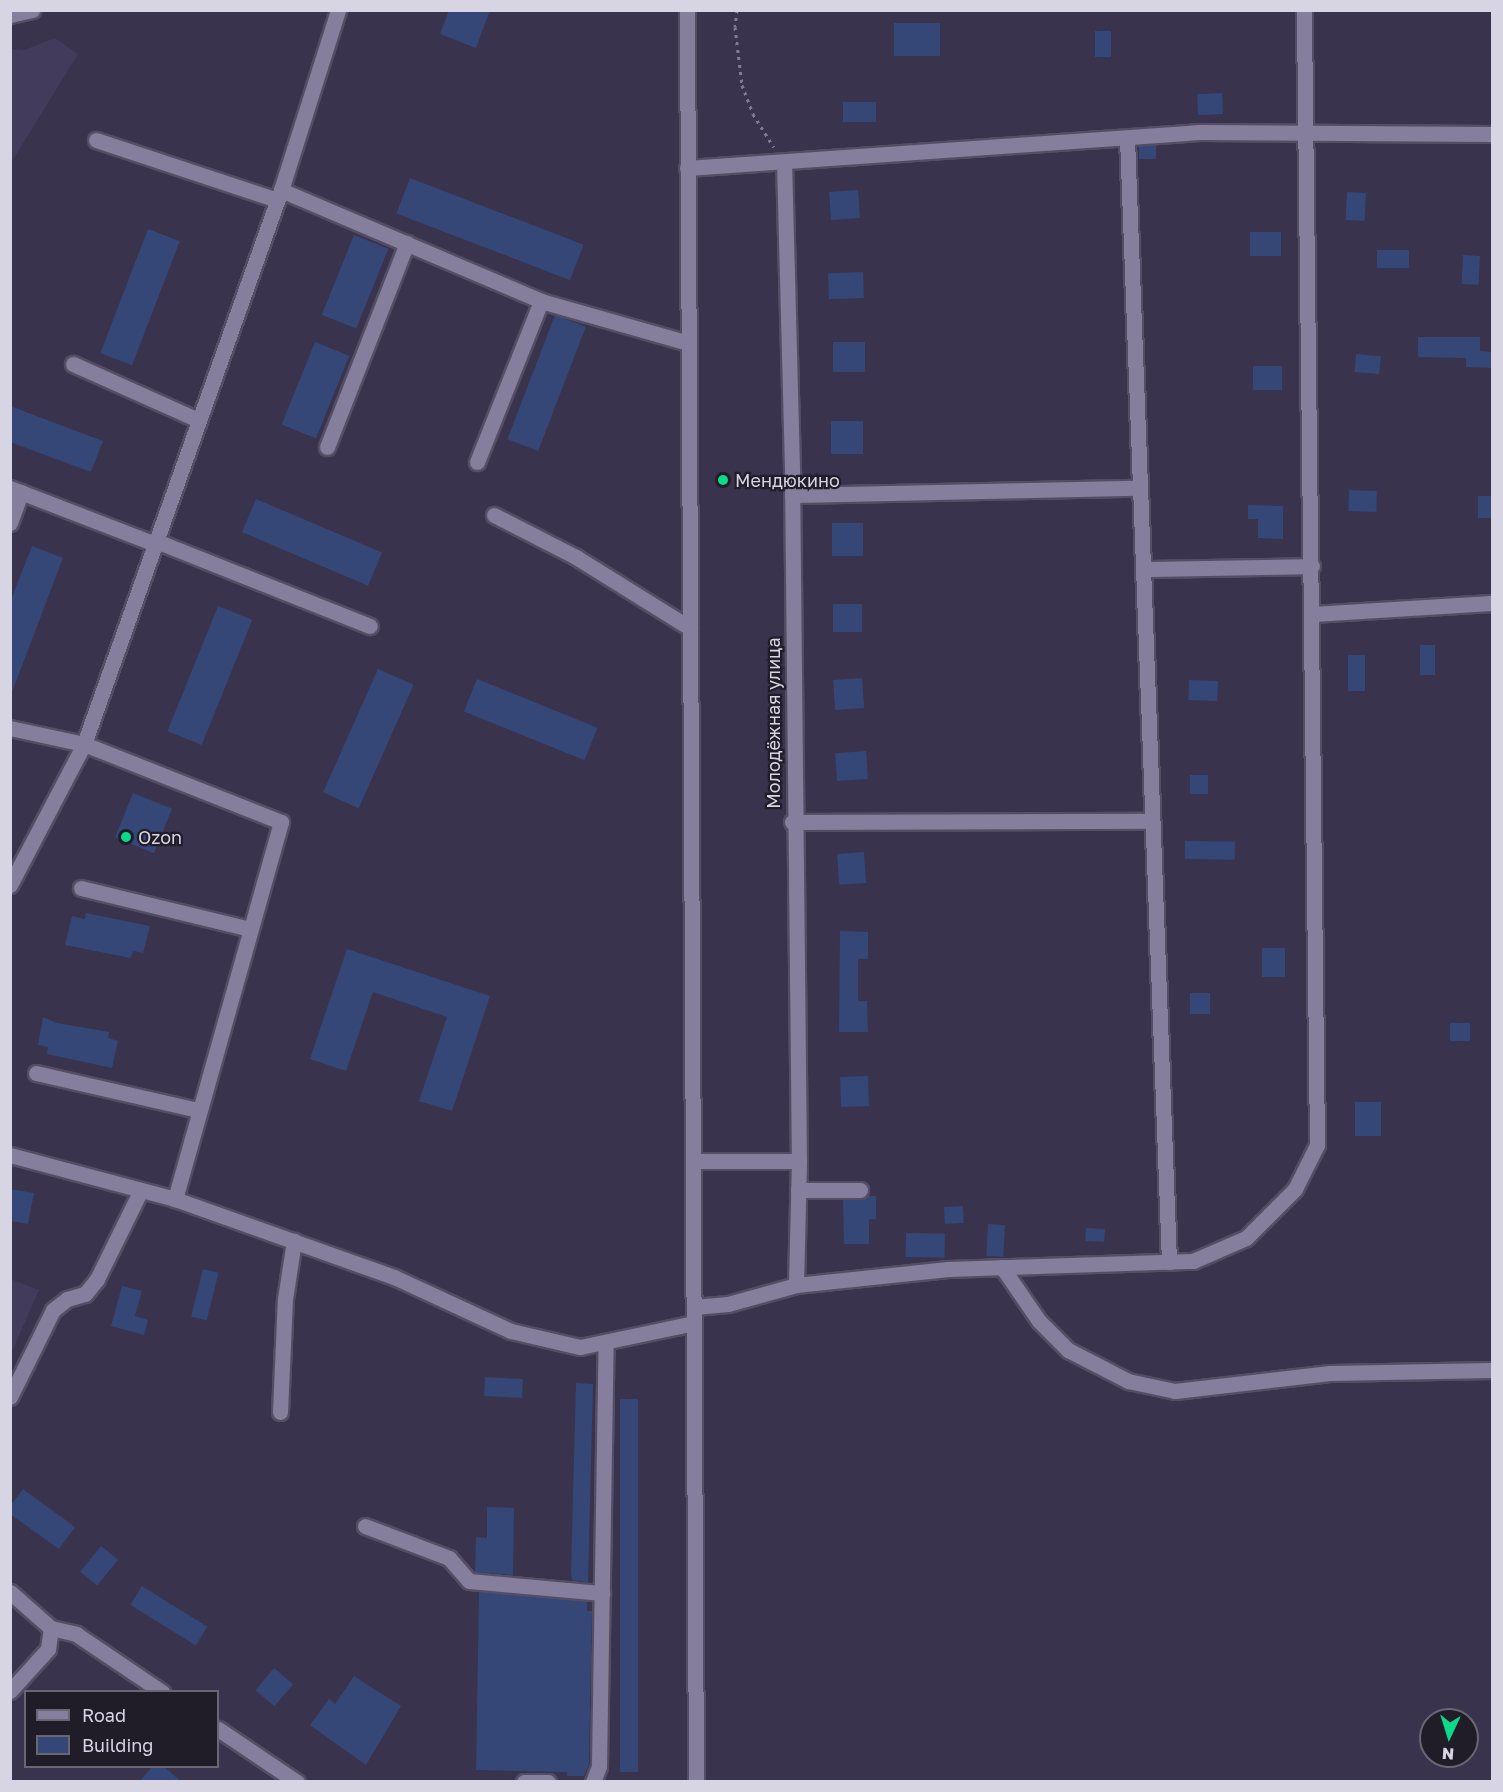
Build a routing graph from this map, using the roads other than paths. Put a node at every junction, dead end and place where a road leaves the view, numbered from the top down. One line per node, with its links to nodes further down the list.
1 (32, 10): 5 (street)
2 (338, 10): 12 (street)
3 (687, 10): 11 (street)
4 (1304, 10): 6 (street)
5 (10, 15)
6 (1308, 133): 7 (street); 8 (street); 26 (street)
7 (1492, 134)
8 (1127, 138): 10 (street); 20 (street)
9 (96, 140): 12 (street)
10 (784, 162): 11 (street); 22 (street, Молодёжная улица)
11 (687, 168): 15 (street)
12 (279, 195): 13 (street); 17 (street)
13 (407, 243): 14 (street); 18 (street)
14 (541, 301): 15 (street); 19 (street)
15 (688, 343): 31 (street)
16 (74, 364): 17 (street)
17 (198, 420): 25 (street)
18 (327, 447)
19 (477, 462)
20 (1140, 488): 22 (street); 27 (street)
21 (16, 490): 24 (street); 25 (street)
22 (792, 495): 35 (street, Молодёжная улица)
23 (494, 515): 31 (street)
24 (10, 523)
25 (155, 542): 30 (street); 33 (street)
26 (1312, 566): 27 (street); 29 (street)
27 (1143, 569): 34 (street)
28 (1492, 603): 29 (street)
29 (1312, 614): 49 (street)
30 (370, 626)
31 (690, 628): 42 (street)
32 (10, 728): 33 (street)
33 (84, 744): 36 (street); 38 (street)
34 (1152, 821): 35 (street); 49 (street)
35 (792, 822): 43 (street, Молодёжная улица)
36 (10, 885)
37 (81, 888): 38 (street)
38 (250, 929): 40 (street)
39 (36, 1073): 40 (street)
40 (198, 1110): 47 (street)
41 (10, 1155): 44 (street)
42 (693, 1161): 43 (street); 52 (street)
43 (799, 1161): 45 (street, Молодёжная улица)
44 (141, 1190): 47 (street); 56 (street)
45 (798, 1190): 46 (street); 51 (street, Молодёжная улица)
46 (860, 1190)
47 (175, 1199): 48 (street)
48 (294, 1241): 54 (street); 57 (street)
49 (1168, 1262): 50 (street)
50 (1002, 1267): 51 (street); 55 (street)
51 (796, 1285): 52 (street)
52 (693, 1307): 53 (street)
53 (694, 1323): 54 (street); 69 (street)
54 (606, 1343): 60 (street)
55 (1492, 1370)
56 (10, 1397)
57 (280, 1412)
58 (365, 1526): 60 (street)
59 (10, 1592): 61 (street)
60 (602, 1593): 68 (street)
61 (51, 1628): 62 (street); 63 (street)
62 (159, 1690)
63 (10, 1691)
64 (219, 1730): 65 (street)
65 (297, 1782)
66 (524, 1782): 67 (street)
67 (548, 1782)
68 (593, 1782)
69 (696, 1782)

